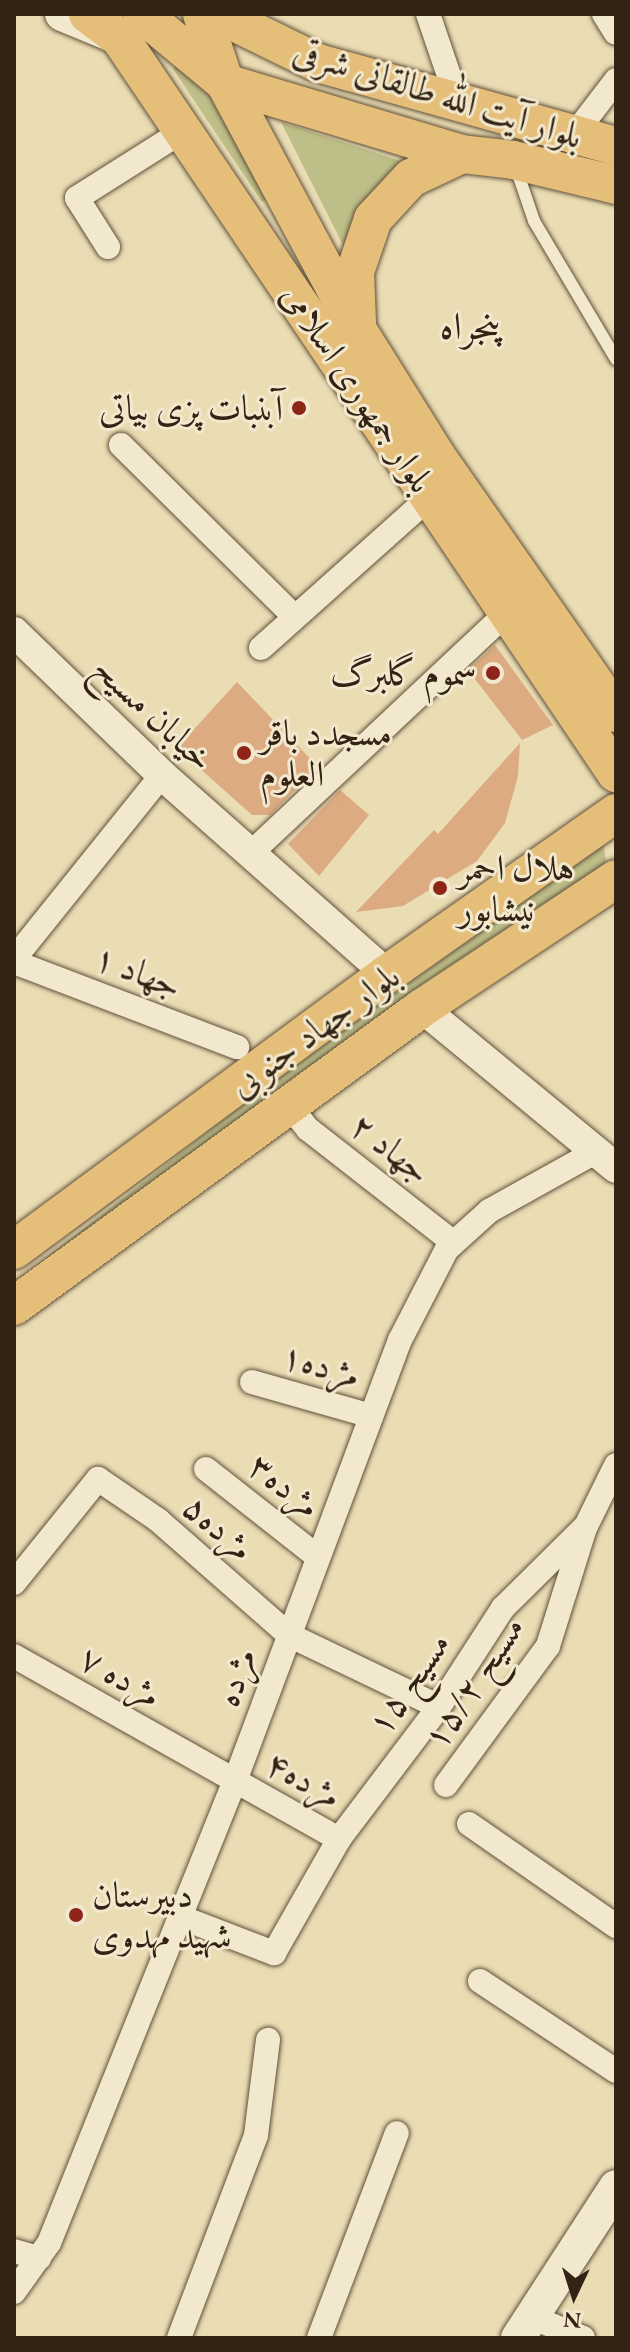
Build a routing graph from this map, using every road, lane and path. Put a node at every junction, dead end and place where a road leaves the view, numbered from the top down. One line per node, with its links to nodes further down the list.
1 (62, 14): 7 (main road)
2 (88, 14): 7 (main road, بلوار جمهوری اسلامی)
3 (202, 14): 10 (main road, بلوار جمهوری اسلامی)
4 (218, 14): 11 (main road, بلوار آیت الله طالقانی شرقی)
5 (428, 14): 11 (street)
6 (604, 14): 8 (street)
7 (131, 26): 10 (main road); 12 (main road, بلوار جمهوری اسلامی)
8 (616, 33)
9 (616, 80): 13 (street)
10 (225, 83): 15 (main road, بلوار آیت الله طالقانی شرقی); 19 (main road, بلوار جمهوری اسلامی)
11 (459, 105): 13 (main road, بلوار آیت الله طالقانی شرقی)
12 (183, 131): 18 (street); 22 (main road, بلوار جمهوری اسلامی)
13 (574, 135): 14 (main road, بلوار آیت الله طالقانی شرقی)
14 (616, 146)
15 (462, 154): 16 (main road, بلوار آیت الله طالقانی شرقی); 19 (main road)
16 (513, 160): 17 (main road, بلوار آیت الله طالقانی شرقی); 20 (lane)
17 (616, 185)
18 (108, 247)
19 (357, 329): 27 (main road, بلوار جمهوری اسلامی)
20 (616, 359)
21 (121, 445): 24 (street)
22 (431, 496): 23 (main road, بلوار جمهوری اسلامی); 24 (street)
23 (509, 611): 28 (main road, بلوار جمهوری اسلامی); 31 (street)
24 (293, 615): 26 (street)
25 (14, 632): 29 (street, خیابان مسیح)
26 (261, 648)
27 (616, 713)
28 (616, 773)
29 (162, 775): 31 (street, خیابان مسیح); 33 (street)
30 (608, 832): 34 (main road, بلوار جهاد جنوبی)
31 (251, 853): 34 (street, خیابان مسیح)
32 (616, 878): 35 (main road, بلوار جهاد جنوبی)
33 (14, 961): 36 (street, جهاد ۱)
34 (387, 974): 40 (main road, بلوار جهاد جنوبی)
35 (422, 1008): 37 (main road, بلوار جهاد جنوبی); 38 (street)
36 (237, 1047)
37 (289, 1105): 39 (street, جهاد ۲); 41 (main road, بلوار جهاد جنوبی)
38 (606, 1160): 39 (street, مژده)
39 (454, 1243): 43 (street, مژده)
40 (14, 1250)
41 (14, 1306)
42 (252, 1382): 43 (street, مژده۱)
43 (371, 1416): 47 (street, مژده)
44 (616, 1465): 46 (street, مسیح ۱۵)
45 (206, 1469): 47 (street, مژده۳)
46 (586, 1526): 51 (street, مسیح ۱۵); 53 (street, مسیح ۱۵/۲)
47 (318, 1557): 49 (street, مژده)
48 (14, 1583): 49 (street, مژده۵)
49 (289, 1635): 51 (street, مژده۵); 52 (street, مژده)
50 (14, 1656): 52 (street, مژده ۷)
51 (439, 1707): 55 (street, مسیح ۱۵)
52 (235, 1781): 55 (street, مژده۴); 56 (street, مژده)
53 (446, 1785)
54 (469, 1824): 57 (street)
55 (339, 1839): 56 (street, مسیح ۱۵)
56 (180, 1917): 64 (street, مژده)
57 (616, 1926)
58 (480, 1981): 60 (street)
59 (268, 2040): 67 (street)
60 (616, 2071)
61 (397, 2133): 68 (street)
62 (616, 2187): 66 (main road)
63 (14, 2251): 64 (street)
64 (39, 2258): 65 (street, مژده)
65 (14, 2292)
66 (524, 2327): 69 (street)
67 (179, 2338)
68 (319, 2338)
69 (583, 2338)

